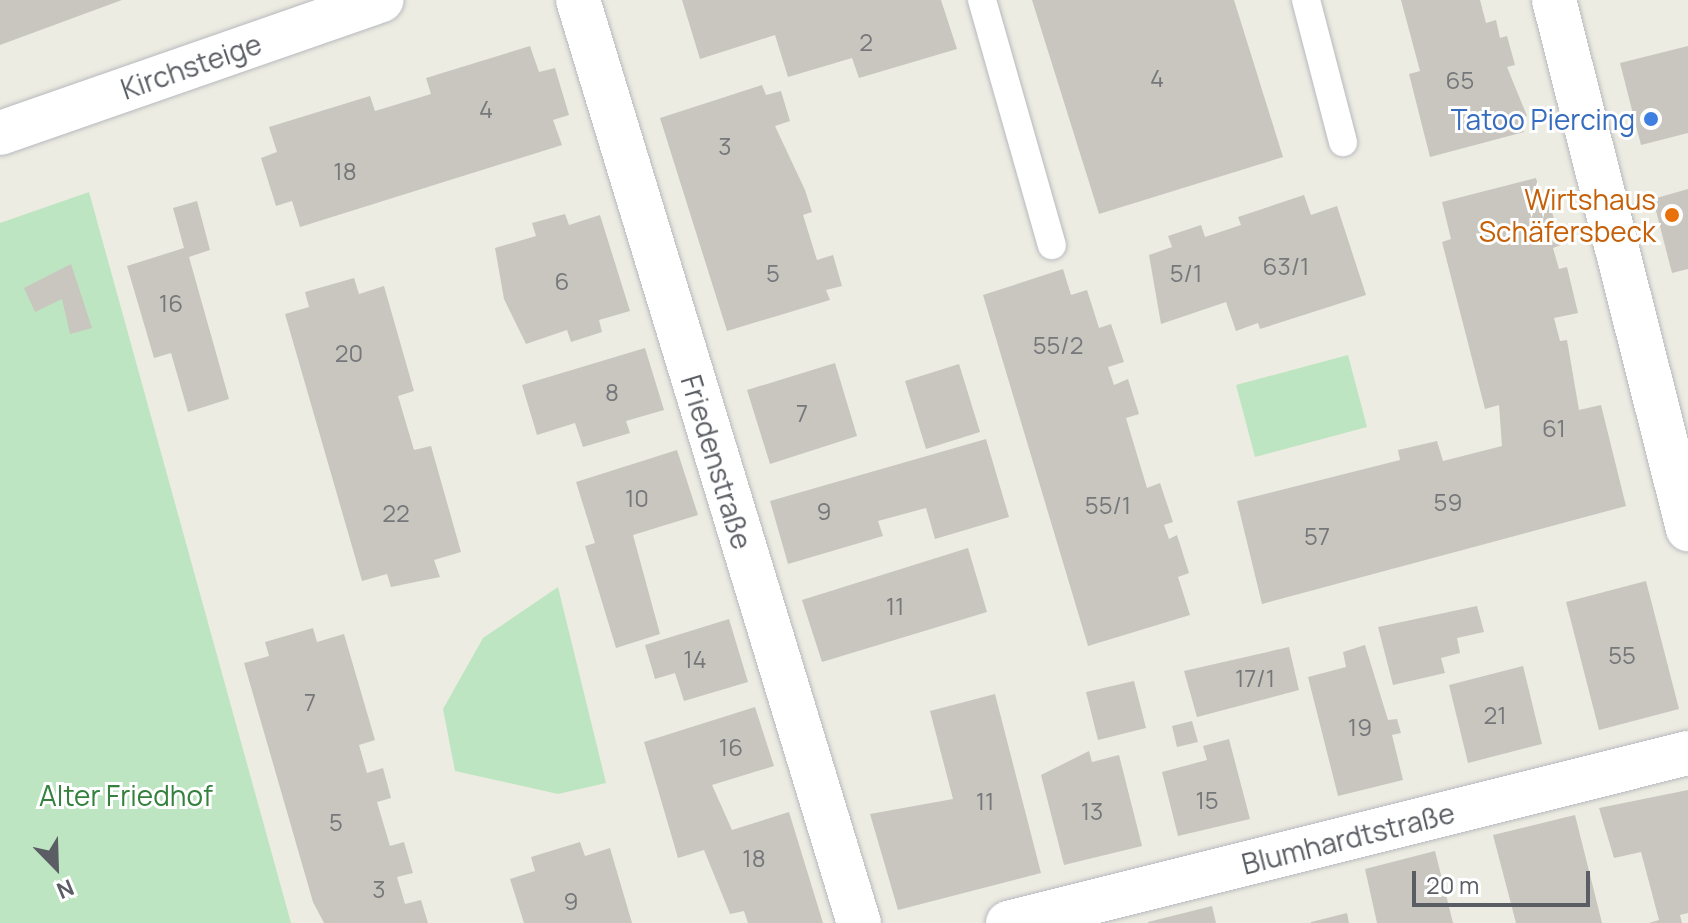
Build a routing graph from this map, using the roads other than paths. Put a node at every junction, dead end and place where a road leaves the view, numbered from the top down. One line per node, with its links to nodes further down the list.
1 (382, 0): 6 (street, Kirchsteige)
2 (578, 0): 11 (street, Friedenstraße)
3 (982, 0): 8 (lane)
4 (1306, 0): 7 (lane)
5 (1554, 0): 9 (street)
6 (0, 133)
7 (1343, 142)
8 (1052, 245)
9 (1688, 529)
10 (1688, 753): 12 (street, Blumhardtstraße)
11 (859, 923)
12 (1008, 923)

